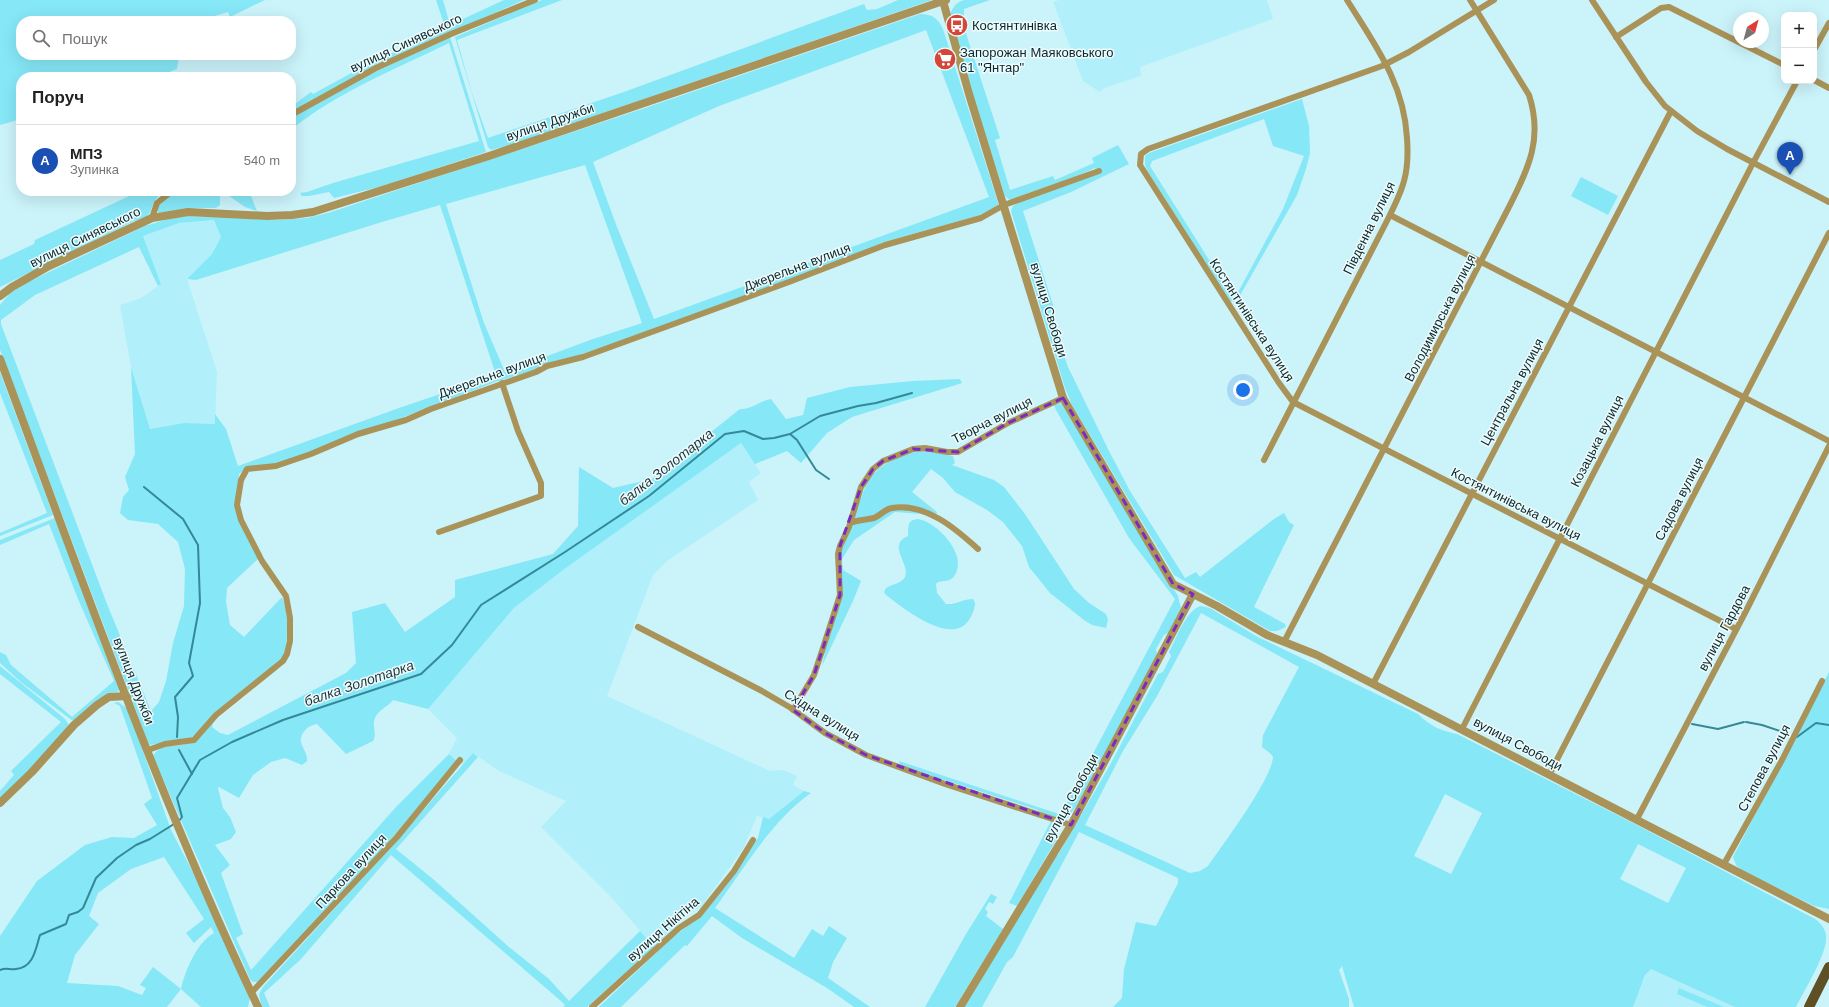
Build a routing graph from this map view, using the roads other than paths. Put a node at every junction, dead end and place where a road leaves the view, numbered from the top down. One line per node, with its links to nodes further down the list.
1 (535, 0): 17 (street, вулиця Синявського)
2 (944, 0): 22 (street, вулиця Свободи); 24 (street, вулиця Дружби)
3 (1347, 0): 12 (street, Південна вулиця)
4 (1470, 0): 7 (street, Володимирська вулиця)
5 (1494, 0): 7 (street, Костянтинівська вулиця)
6 (1592, 0): 9 (street)
7 (1477, 10): 12 (street, Костянтинівська вулиця); 26 (street, Володимирська вулиця)
8 (1829, 23): 10 (street)
9 (1616, 37): 11 (street); 16 (street)
10 (1815, 48)
11 (1781, 63)
12 (1387, 64): 23 (street, Південна вулиця); 34 (street, Костянтинівська вулиця)
13 (1817, 82): 15 (street)
14 (1795, 84): 18 (street, Козацька вулиця)
15 (1829, 88)
16 (1671, 111): 18 (street); 28 (street, Центральна вулиця)
17 (296, 112)
18 (1753, 163): 21 (street); 29 (street, Козацька вулиця)
19 (1099, 171): 22 (street, Джерельна вулиця)
20 (166, 196): 24 (street, вулиця Синявського)
21 (1829, 202)
22 (1004, 205): 31 (street, Джерельна вулиця); 32 (street, вулиця Свободи)
23 (1390, 215): 26 (street); 34 (street, Південна вулиця)
24 (152, 218): 27 (street, вулиця Синявського)
25 (1829, 233): 33 (street, Садова вулиця)
26 (1481, 262): 28 (street); 37 (street, Володимирська вулиця)
27 (0, 296)
28 (1570, 308): 29 (street); 39 (street, Центральна вулиця)
29 (1656, 352): 33 (street); 42 (street, Козацька вулиця)
30 (0, 359): 51 (street, вулиця Дружби)
31 (502, 383): 41 (street); 54 (street, Джерельна вулиця)
32 (1063, 398): 40 (street, Творча вулиця); 45 (street, вулиця Свободи)
33 (1744, 398): 35 (street); 44 (street, Садова вулиця)
34 (1294, 402): 37 (street, Костянтинівська вулиця); 38 (street, Південна вулиця)
35 (1829, 441)
36 (1829, 446): 47 (street, вулиця Гардова)
37 (1384, 449): 39 (street, Костянтинівська вулиця); 48 (street, Володимирська вулиця)
38 (1264, 460)
39 (1472, 493): 42 (street, Костянтинівська вулиця); 50 (street, Центральна вулиця)
40 (850, 523): 43 (street); 52 (street, Творча вулиця)
41 (439, 532)
42 (1559, 538): 44 (street, Костянтинівська вулиця); 53 (street, Козацька вулиця)
43 (978, 549)
44 (1648, 584): 47 (street, Костянтинівська вулиця); 56 (street, Садова вулиця)
45 (1194, 594): 48 (street, вулиця Свободи); 59 (street, вулиця Свободи)
46 (638, 627): 52 (street, Східна вулиця)
47 (1736, 629): 58 (street, вулиця Гардова)
48 (1284, 642): 50 (street, вулиця Свободи)
49 (1822, 681): 61 (street, Степова вулиця)
50 (1373, 684): 53 (street, вулиця Свободи)
51 (127, 696): 54 (street, вулиця Дружби); 57 (street)
52 (793, 710): 59 (street, Східна вулиця)
53 (1462, 729): 56 (street, вулиця Свободи)
54 (148, 750): 64 (street, вулиця Дружби)
55 (460, 760): 64 (street, Паркова вулиця)
56 (1549, 775): 58 (street, вулиця Свободи)
57 (0, 803)
58 (1637, 819): 61 (street, вулиця Свободи)
59 (1071, 825): 67 (street, вулиця Свободи)
60 (753, 840): 66 (street, вулиця Нікітіна)
61 (1724, 864): 62 (street, вулиця Свободи)
62 (1829, 919)
63 (1829, 967): 68 (main road)
64 (252, 992): 65 (street, вулиця Дружби)
65 (255, 1006)
66 (592, 1007)
67 (960, 1007)
68 (1809, 1007)

